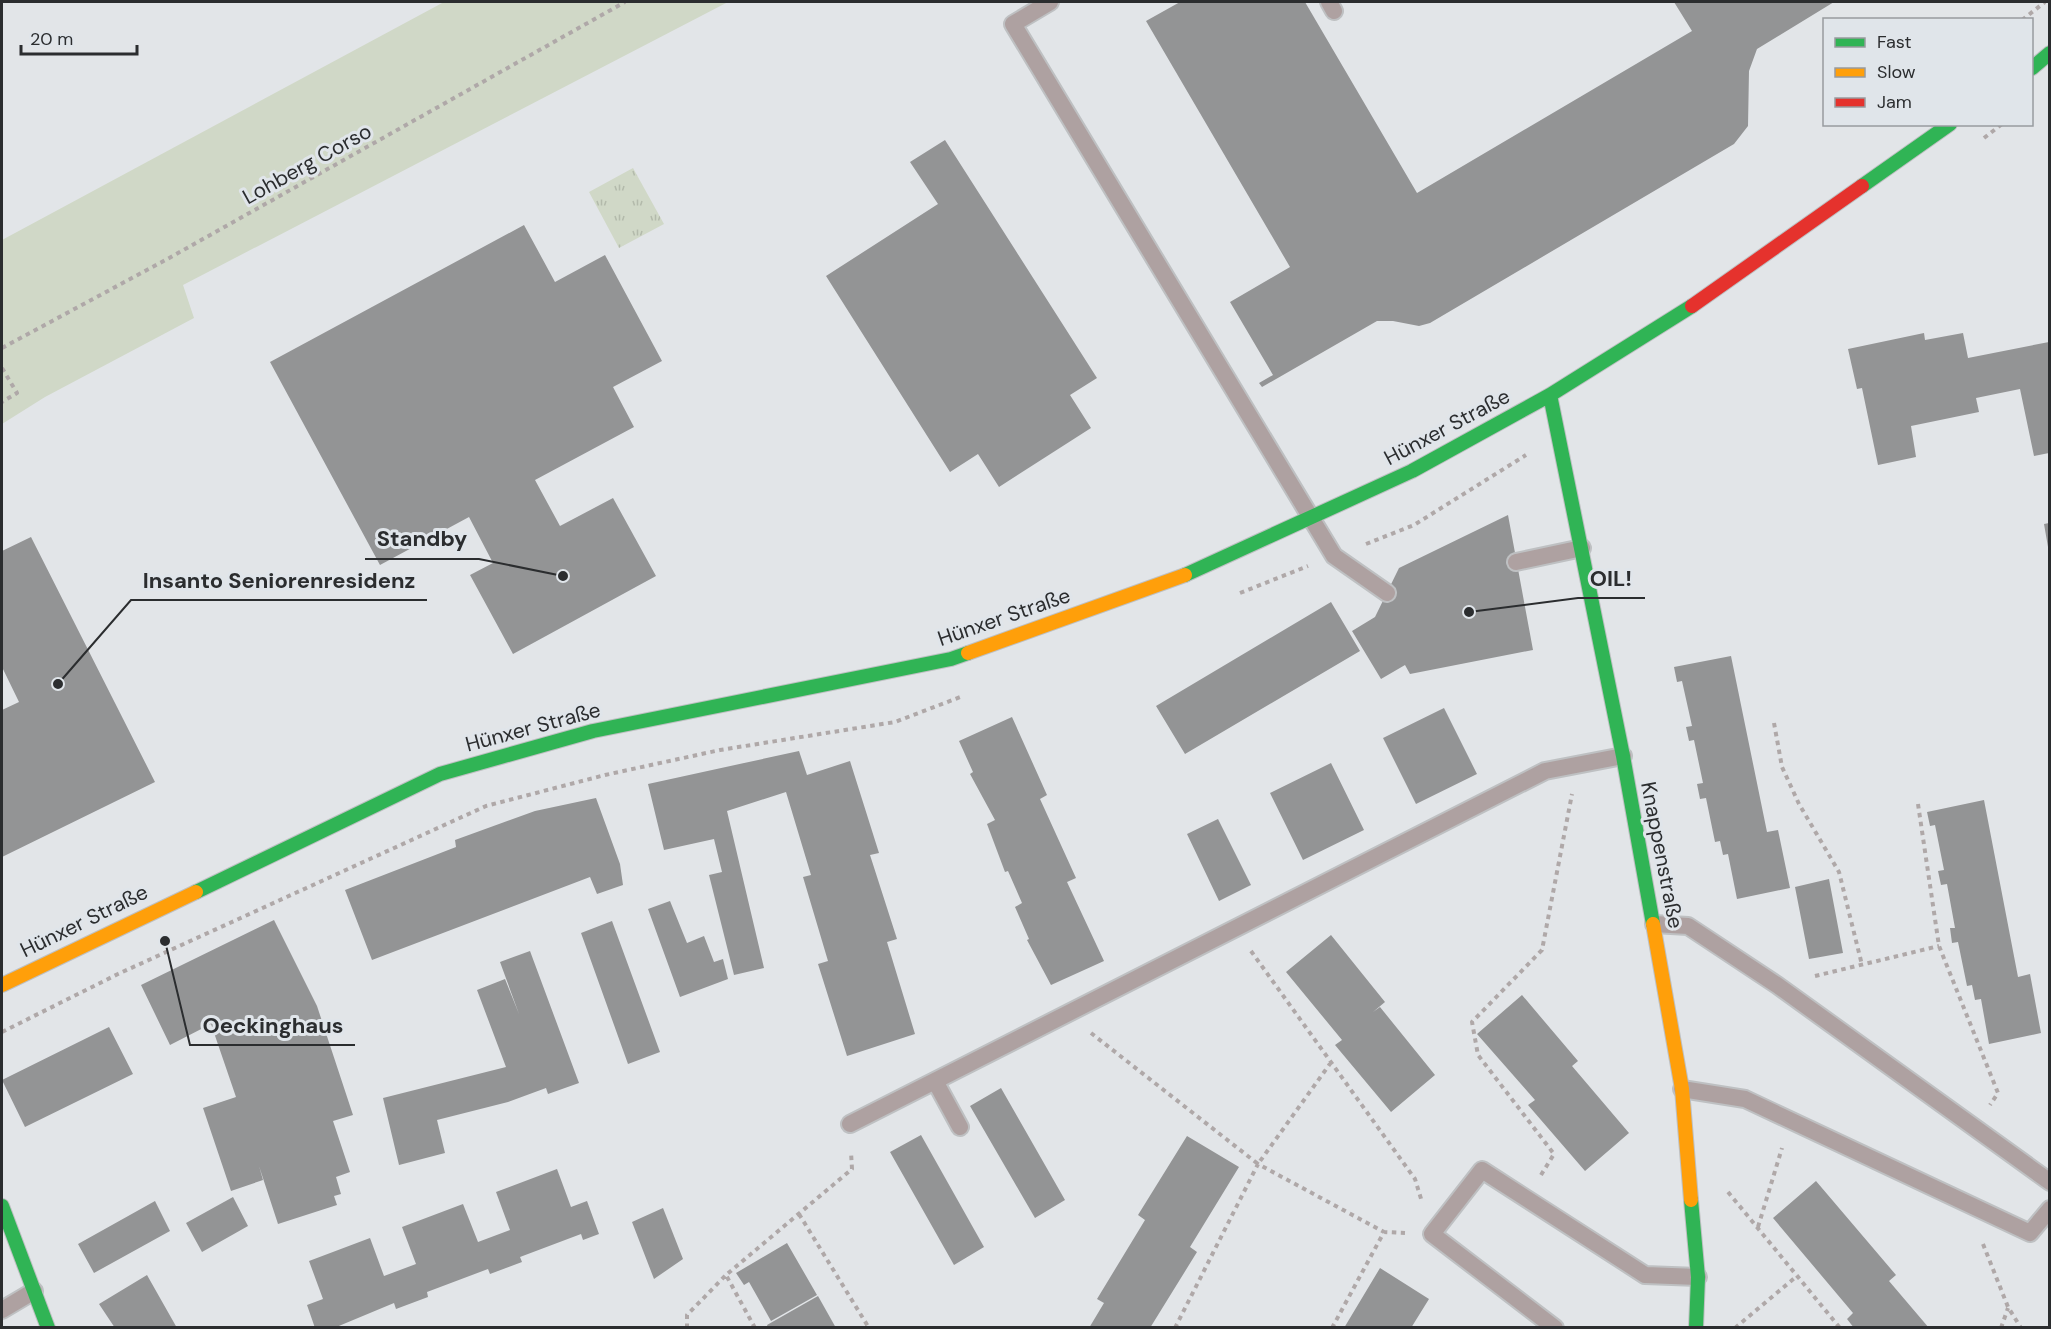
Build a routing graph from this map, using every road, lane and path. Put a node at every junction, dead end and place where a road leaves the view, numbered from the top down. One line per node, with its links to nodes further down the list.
1 (625, 2): 8 (path, Lohberg Corso)
2 (1050, 2): 12 (lane)
3 (2045, 2): 4 (path)
4 (2025, 18)
5 (2049, 53): 6 (main road)
6 (2033, 66)
7 (1947, 126): 10 (main road, Hünxer Straße)
8 (2, 348)
9 (2, 368): 11 (path)
10 (1551, 395): 12 (main road, Hünxer Straße); 13 (main road, Knappenstraße)
11 (2, 402)
12 (1311, 517): 15 (lane); 24 (main road, Hünxer Straße)
13 (1582, 548): 14 (lane); 17 (main road, Knappenstraße)
14 (1516, 562)
15 (1387, 593)
16 (1774, 723): 23 (path)
17 (1623, 756): 18 (lane); 20 (main road, Knappenstraße)
18 (1577, 765): 21 (lane); 37 (path)
19 (1918, 804): 22 (path)
20 (1654, 924): 25 (lane); 29 (main road, Knappenstraße)
21 (1234, 929): 26 (lane); 27 (path)
22 (1939, 946): 23 (path); 32 (path)
23 (1862, 965): 25 (path)
24 (2, 985)
25 (1777, 985): 32 (lane)
26 (1067, 1014): 28 (lane); 34 (path)
27 (1332, 1061): 34 (path); 44 (path)
28 (935, 1081): 31 (lane); 33 (lane)
29 (1682, 1089): 30 (lane); 36 (main road, Knappenstraße)
30 (1791, 1120): 38 (lane); 42 (path)
31 (850, 1124): 41 (path)
32 (1973, 1127): 35 (lane)
33 (960, 1128)
34 (1258, 1164): 43 (path); 55 (path)
35 (2049, 1182)
36 (1690, 1192): 42 (path); 47 (main road, Knappenstraße)
37 (1527, 1198): 44 (lane); 47 (lane)
38 (1967, 1203): 40 (lane); 49 (path)
39 (2, 1206): 48 (main road)
40 (2049, 1209)
41 (799, 1214): 45 (path); 54 (path)
42 (1758, 1228): 46 (path)
43 (1384, 1232): 44 (path); 56 (path)
44 (1432, 1234): 57 (lane)
45 (726, 1275): 52 (path); 53 (path)
46 (1797, 1276): 59 (path); 60 (path)
47 (1698, 1277): 58 (main road, Knappenstraße)
48 (34, 1291): 50 (lane); 51 (main road)
49 (2008, 1307): 61 (path); 62 (path)
50 (2, 1310)
51 (48, 1328)
52 (687, 1328)
53 (755, 1328)
54 (869, 1328)
55 (1175, 1328)
56 (1332, 1328)
57 (1555, 1328)
58 (1696, 1328)
59 (1736, 1328)
60 (1840, 1328)
61 (2001, 1328)
62 (2021, 1328)

